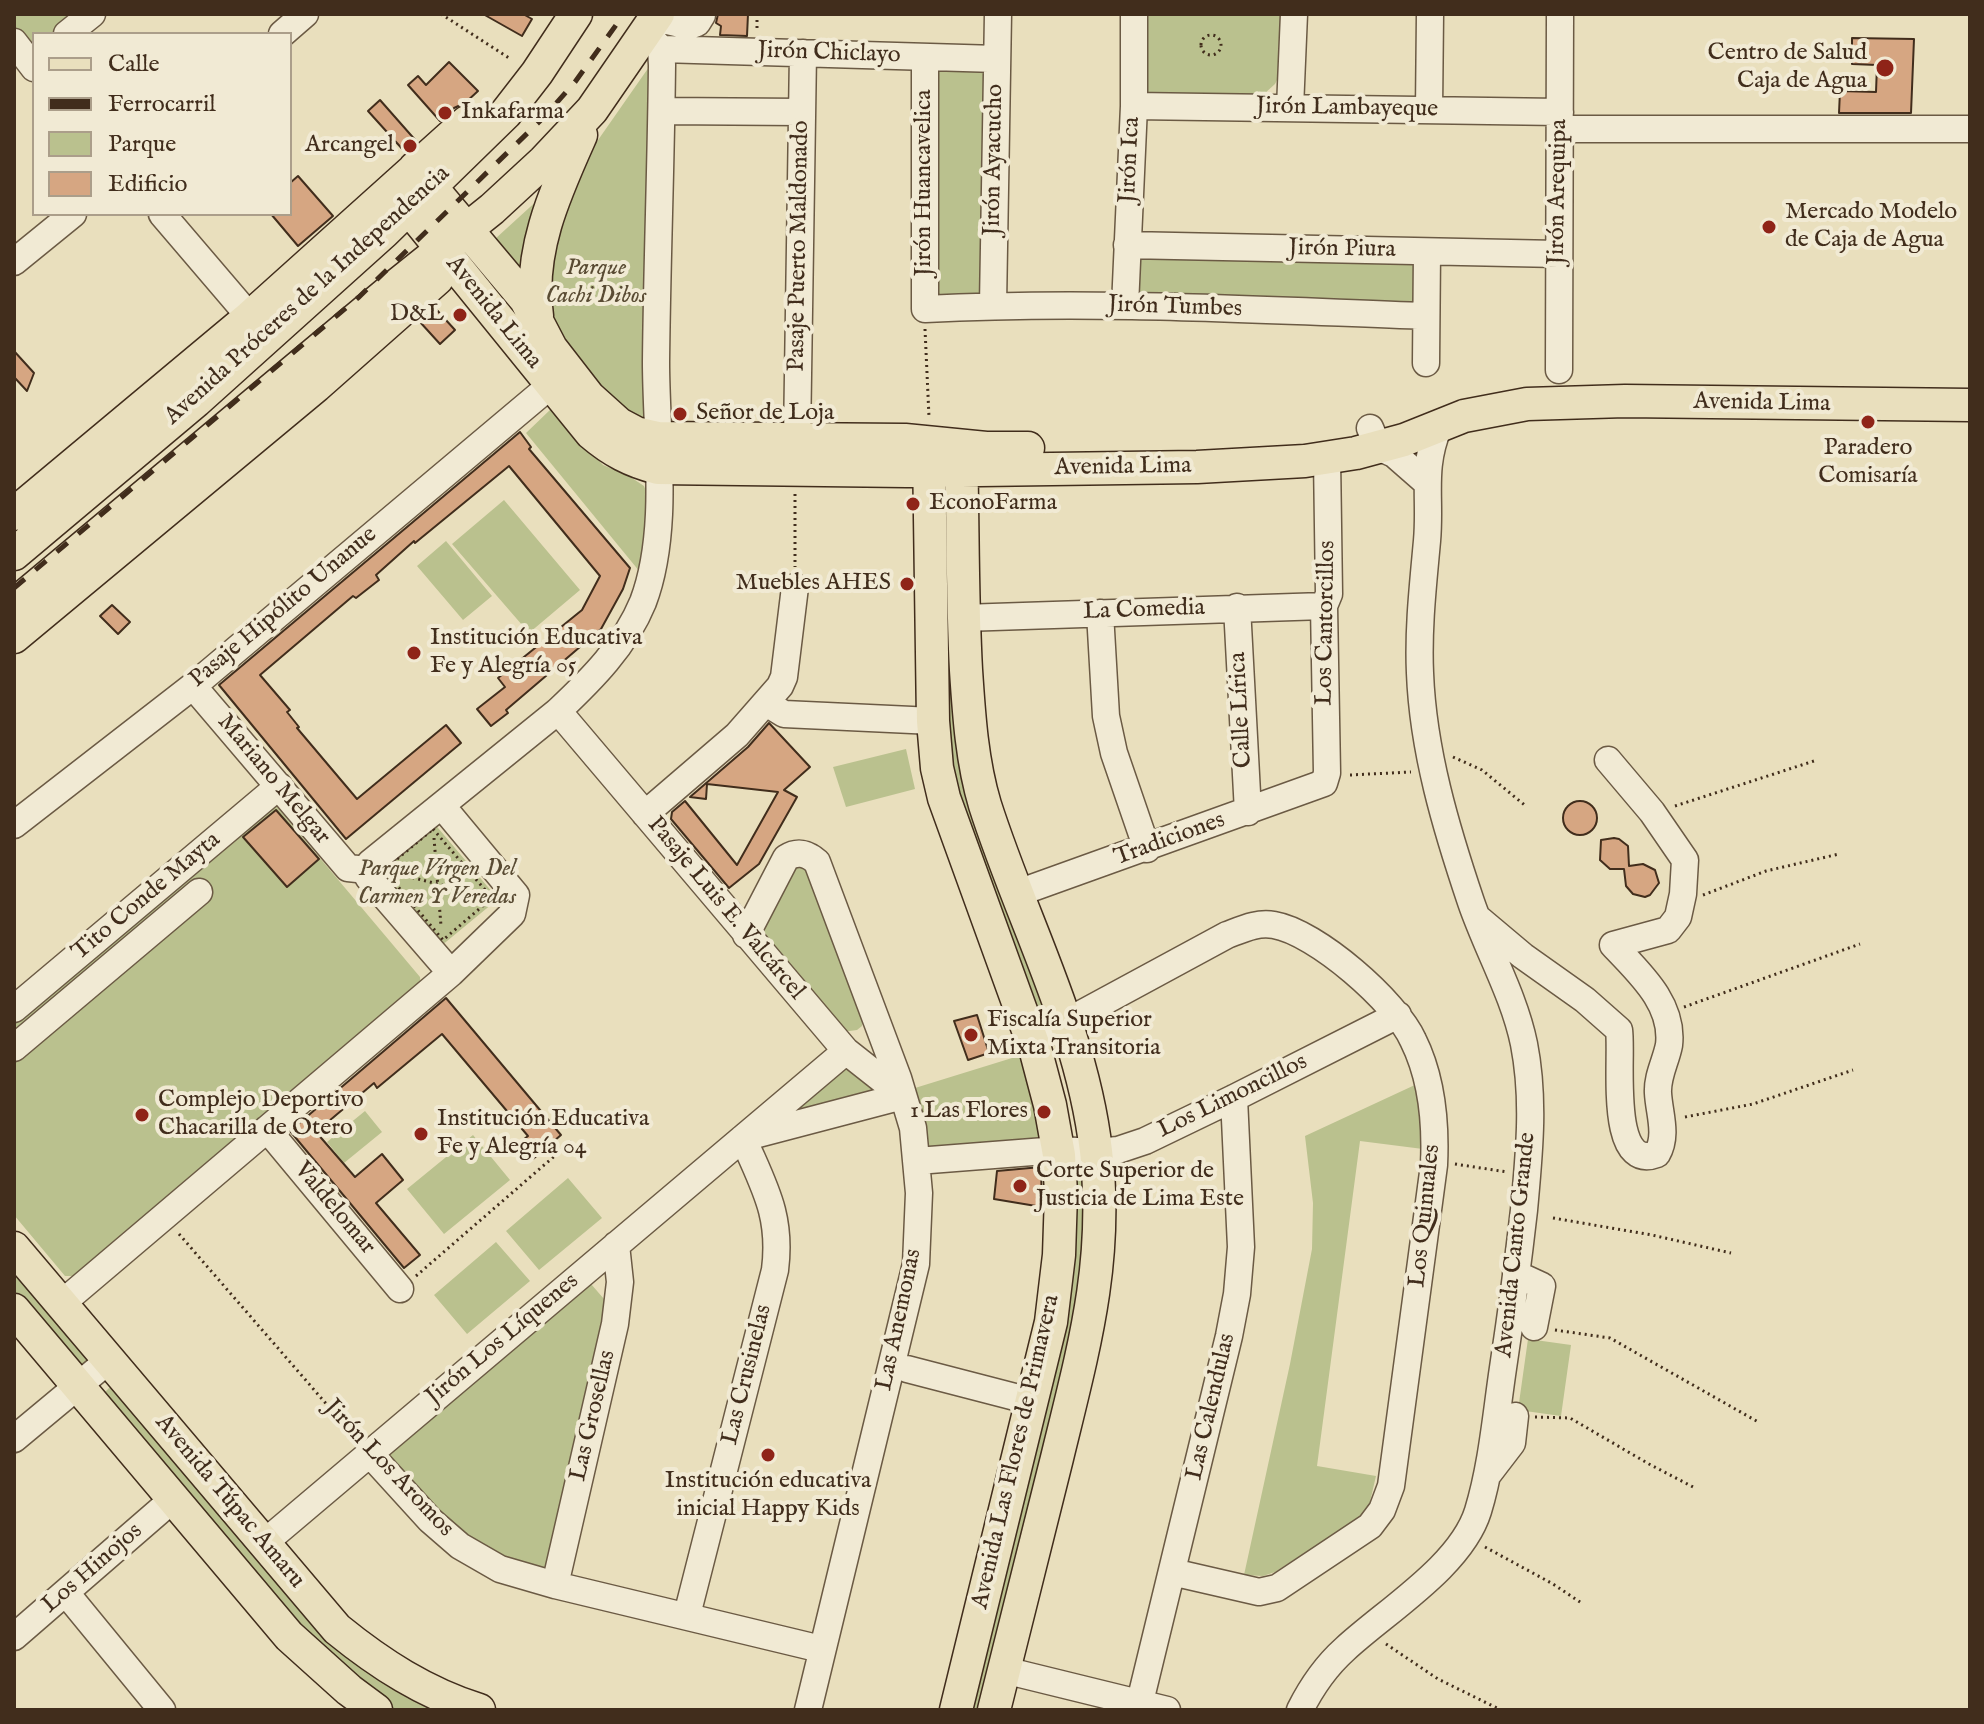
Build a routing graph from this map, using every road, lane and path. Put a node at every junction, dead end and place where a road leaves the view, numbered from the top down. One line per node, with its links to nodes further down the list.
1 (92, 14): 13 (street)
2 (305, 14): 14 (street)
3 (441, 14): 19 (path)
4 (555, 14): 30 (main road, Avenida Próceres de la Independencia)
5 (576, 14): 30 (main road, Avenida Próceres de la Independencia)
6 (998, 14): 20 (street, Jirón Ayacucho)
7 (1134, 14): 22 (street, Jirón Ica)
8 (1294, 14): 23 (street)
9 (1430, 14): 25 (street)
10 (1560, 14): 28 (street, Jirón Arequipa)
11 (702, 15): 12 (street)
12 (655, 28): 17 (street, Jirón Chiclayo); 24 (main road, Avenida Próceres de la Independencia); 26 (street)
13 (70, 32)
14 (284, 32)
15 (1216, 37): 15 (path)
16 (14, 42): 21 (street)
17 (803, 53): 18 (street, Jirón Chiclayo); 27 (street, Pasaje Puerto Maldonado)
18 (925, 57): 20 (street, Jirón Chiclayo); 42 (street, Jirón Huancavelica)
19 (509, 58)
20 (997, 59): 40 (street, Jirón Ayacucho)
21 (28, 67)
22 (1134, 106): 23 (street, Jirón Lambayeque); 34 (street, Jirón Ica)
23 (1290, 108): 25 (street, Jirón Lambayeque)
24 (592, 110): 33 (main road, Avenida Próceres de la Independencia); 45 (main road)
25 (1429, 110): 28 (street, Jirón Lambayeque)
26 (662, 111): 27 (street); 58 (street)
27 (802, 112): 59 (street, Pasaje Puerto Maldonado)
28 (1560, 121): 29 (street, Jirón Lambayeque); 36 (street, Jirón Arequipa)
29 (1970, 129)
30 (412, 188): 33 (main road, Avenida Lima); 37 (main road, Avenida Lima); 44 (main road, Avenida Próceres de la Independencia); 51 (main road, Avenida Próceres de la Independencia)
31 (71, 216): 38 (street)
32 (164, 216): 44 (street)
33 (472, 235): 37 (main road, Avenida Próceres de la Independencia); 45 (main road, Avenida Lima)
34 (1127, 245): 35 (street, Jirón Piura); 41 (street, Jirón Ica)
35 (1427, 252): 36 (street, Jirón Piura); 43 (street)
36 (1558, 254): 48 (street, Jirón Arequipa)
37 (448, 256): 49 (main road, Avenida Lima); 53 (main road, Avenida Próceres de la Independencia); 54 (main road, Avenida Próceres de la Independencia)
38 (14, 262)
39 (1576, 284): 48 (street)
40 (993, 305): 41 (street, Jirón Tumbes); 42 (street, Jirón Tumbes)
41 (1125, 306): 43 (street, Jirón Tumbes)
42 (925, 309): 57 (path)
43 (1426, 316): 47 (street)
44 (250, 317): 46 (main road, Avenida Próceres de la Independencia)
45 (538, 323): 58 (main road, Avenida Lima)
46 (223, 339): 51 (main road); 63 (main road, Avenida Próceres de la Independencia)
47 (1426, 363)
48 (1566, 378): 50 (main road, Avenida Lima); 56 (main road, Avenida Lima)
49 (551, 385): 58 (main road, Avenida Lima); 72 (street, Pasaje Hipólito Unanue)
50 (1970, 389)
51 (196, 401): 64 (main road, Avenida Próceres de la Independencia)
52 (1970, 405): 55 (main road, Avenida Lima)
53 (279, 415): 54 (main road); 71 (main road, Avenida Próceres de la Independencia)
54 (229, 426): 66 (main road, Avenida Próceres de la Independencia)
55 (1439, 426): 56 (main road, Avenida Lima); 62 (street, Avenida Canto Grande)
56 (1374, 438): 60 (main road, Avenida Lima); 61 (main road, Avenida Lima); 62 (street)
57 (929, 447): 59 (main road, Avenida Lima); 60 (main road, Avenida Lima); 75 (main road, Avenida Las Flores de Primavera)
58 (658, 453): 59 (main road, Avenida Lima); 74 (street)
59 (796, 455): 65 (path)
60 (962, 458): 61 (main road, Avenida Lima); 70 (main road, Avenida Las Flores de Primavera)
61 (1327, 458): 67 (street, Los Cantorcillos)
62 (1426, 482): 76 (street, Avenida Canto Grande)
63 (14, 514)
64 (14, 554)
65 (795, 587): 73 (street)
66 (14, 605)
67 (1324, 606): 68 (street, La Comedia); 80 (street, Los Cantorcillos)
68 (1237, 607): 69 (street, La Comedia); 83 (street, Calle Lírica)
69 (1100, 613): 70 (street, La Comedia); 88 (street)
70 (963, 618): 93 (main road, Avenida Las Flores de Primavera)
71 (14, 637)
72 (193, 686): 81 (street, Mariano Melgar); 87 (street, Pasaje Hipólito Unanue)
73 (766, 703): 75 (street); 85 (street)
74 (558, 711): 85 (street, Pasaje Luis E. Valcárcel); 86 (street)
75 (933, 721): 105 (main road, Avenida Las Flores de Primavera)
76 (1428, 745): 82 (path); 96 (street, Avenida Canto Grande)
77 (1608, 760): 84 (street)
78 (1814, 761): 84 (path)
79 (1419, 772): 80 (path)
80 (1332, 780): 83 (street, Tradiciones)
81 (279, 786): 90 (street, Mariano Melgar); 101 (street, Tito Conde Mayta)
82 (1527, 807)
83 (1248, 812): 88 (street, Tradiciones)
84 (1652, 812): 94 (street)
85 (645, 814): 97 (street, Pasaje Luis E. Valcárcel)
86 (438, 818): 90 (path); 90 (street); 91 (path); 95 (path); 95 (street)
87 (14, 825)
88 (1147, 849): 93 (street, Tradiciones)
89 (1839, 854): 94 (path)
90 (376, 870): 91 (path); 98 (path); 100 (street, Mariano Melgar)
91 (438, 884): 95 (path); 98 (path)
92 (199, 892): 106 (street)
93 (1018, 893): 104 (main road, Avenida Las Flores de Primavera)
94 (1683, 894): 102 (street)
95 (504, 901): 98 (path); 100 (street)
96 (1477, 916): 111 (street); 125 (street, Avenida Canto Grande)
97 (746, 935): 107 (street, Pasaje Luis E. Valcárcel); 109 (street, Las Anemonas)
98 (443, 940): 100 (path)
99 (1860, 944): 102 (path)
100 (451, 973): 112 (street)
101 (14, 1009)
102 (1666, 1014): 111 (street)
103 (1398, 1015): 104 (street, Los Quinuales); 110 (street, Los Limoncillos); 145 (street, Los Quinuales)
104 (1067, 1023): 105 (street, Los Quinuales); 116 (main road, Avenida Las Flores de Primavera)
105 (1033, 1040): 115 (main road, Avenida Las Flores de Primavera)
106 (14, 1048)
107 (846, 1051): 109 (street, Pasaje Luis E. Valcárcel); 113 (street, Jirón Los Líquenes)
108 (1853, 1070): 111 (path)
109 (903, 1096): 113 (street, Jirón Los Líquenes); 117 (street, Las Anemonas)
110 (1234, 1098): 116 (street, Los Limoncillos); 145 (street, Las Calendulas)
111 (1661, 1122)
112 (267, 1129): 120 (street); 126 (street, Valdelomar)
113 (743, 1138): 122 (street, Jirón Los Líquenes); 149 (street, Las Crusinelas)
114 (573, 1140): 126 (path)
115 (1058, 1150): 116 (street, Los Limoncillos); 117 (street, Los Limoncillos); 159 (main road, Avenida Las Flores de Primavera)
116 (1096, 1152): 153 (main road, Avenida Las Flores de Primavera)
117 (917, 1161): 152 (street, Las Anemonas)
118 (1446, 1163): 119 (path)
119 (1507, 1172)
120 (163, 1216): 127 (street); 139 (path, Jirón Los Aromos)
121 (1553, 1218): 124 (path)
122 (616, 1245): 139 (street, Jirón Los Líquenes); 146 (street, Las Grosellas)
123 (14, 1248): 127 (main road, Avenida Túpac Amaru)
124 (1731, 1253)
125 (1516, 1274): 129 (street); 140 (street, Avenida Canto Grande)
126 (400, 1289)
127 (61, 1304): 131 (main road, Avenida Túpac Amaru)
128 (14, 1310): 133 (main road, Avenida Túpac Amaru)
129 (1534, 1327)
130 (1575, 1333): 137 (path)
131 (109, 1360): 133 (street); 144 (main road, Avenida Túpac Amaru)
132 (907, 1369): 134 (street)
133 (79, 1385): 138 (street); 142 (main road, Avenida Túpac Amaru)
134 (1015, 1397)
135 (1515, 1416): 140 (street)
136 (1570, 1418): 141 (path)
137 (1760, 1423)
138 (14, 1439)
139 (369, 1453): 144 (street, Jirón Los Líquenes); 146 (street, Jirón Los Aromos)
140 (1487, 1476): 143 (street, Avenida Canto Grande)
141 (1695, 1488)
142 (172, 1500): 147 (street, Los Hinojos); 156 (main road, Avenida Túpac Amaru)
143 (1467, 1537): 148 (path); 150 (street, Avenida Canto Grande)
144 (264, 1543): 157 (main road, Avenida Túpac Amaru)
145 (1172, 1572): 155 (street, Las Calendulas)
146 (555, 1585): 149 (street, Jirón Los Aromos)
147 (66, 1593): 151 (street, Los Hinojos); 154 (street)
148 (1583, 1604)
149 (687, 1615): 152 (street, Jirón Los Aromos)
150 (1366, 1631): 162 (street, Avenida Canto Grande); 163 (path)
151 (14, 1637)
152 (821, 1649): 158 (street, Las Anemonas)
153 (1004, 1670): 155 (street); 160 (main road, Avenida Las Flores de Primavera)
154 (152, 1706)
155 (1139, 1707): 161 (street)
156 (376, 1710)
157 (479, 1710)
158 (808, 1710)
159 (956, 1710)
160 (994, 1710)
161 (1167, 1710)
162 (1300, 1710)
163 (1501, 1710)

